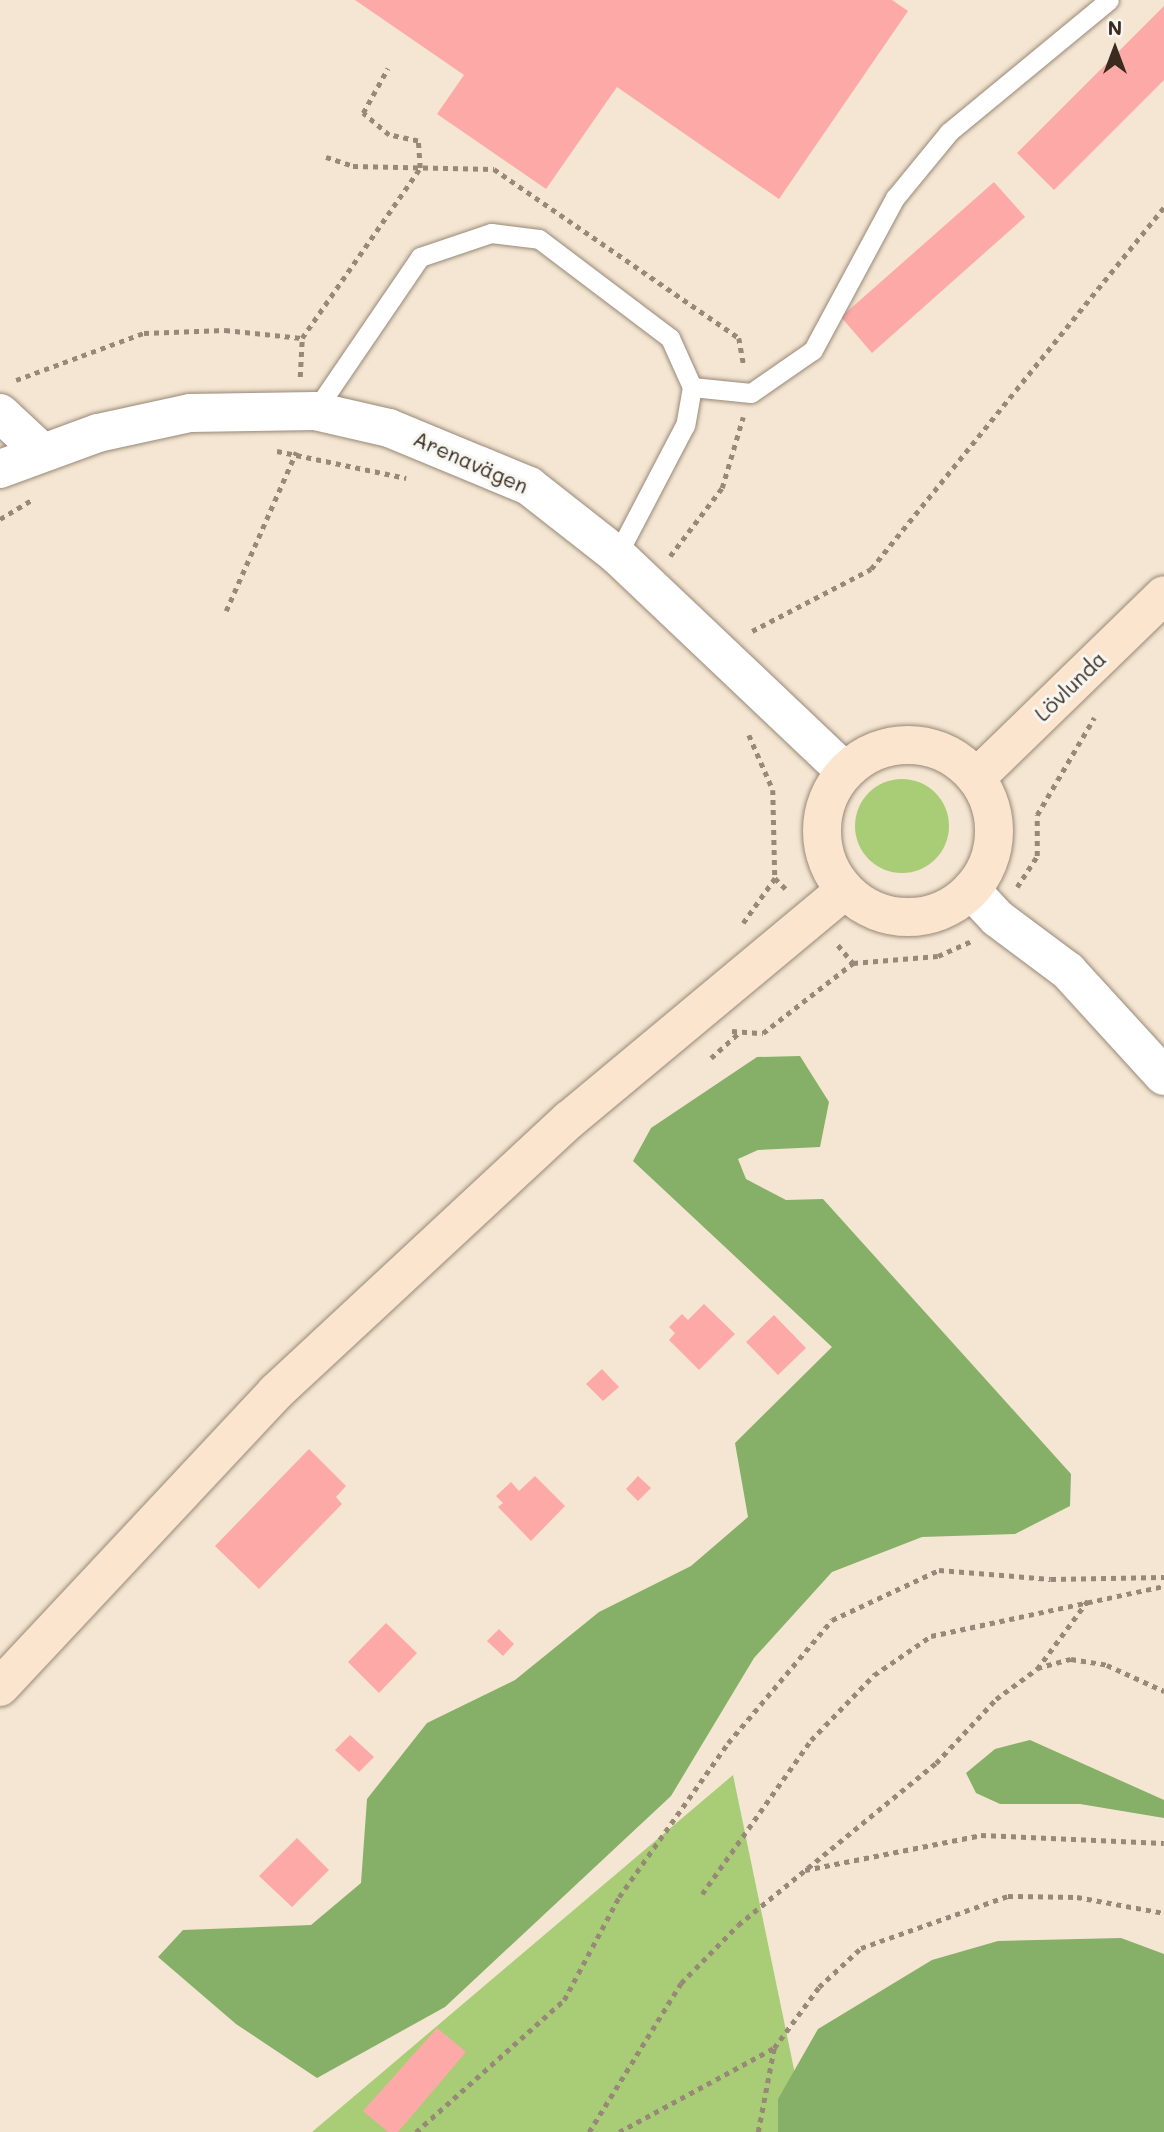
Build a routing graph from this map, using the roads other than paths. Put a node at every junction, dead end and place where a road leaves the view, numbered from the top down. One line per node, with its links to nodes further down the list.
1 (1086, 0): 3 (lane)
2 (1109, 0): 3 (lane)
3 (1072, 25): 4 (lane)
4 (692, 387): 6 (lane); 9 (lane)
5 (5, 398): 7 (street)
6 (307, 411): 7 (street, Arenavägen); 9 (street, Arenavägen)
7 (42, 452): 8 (street, Arenavägen)
8 (0, 469)
9 (617, 555): 11 (street, Arenavägen)
10 (1164, 595): 12 (main road, Lövlunda)
11 (845, 771): 12 (main road); 13 (main road)
12 (976, 778): 14 (main road)
13 (845, 890): 14 (main road); 16 (main road)
14 (971, 890): 15 (street)
15 (1164, 1076)
16 (0, 1687)

